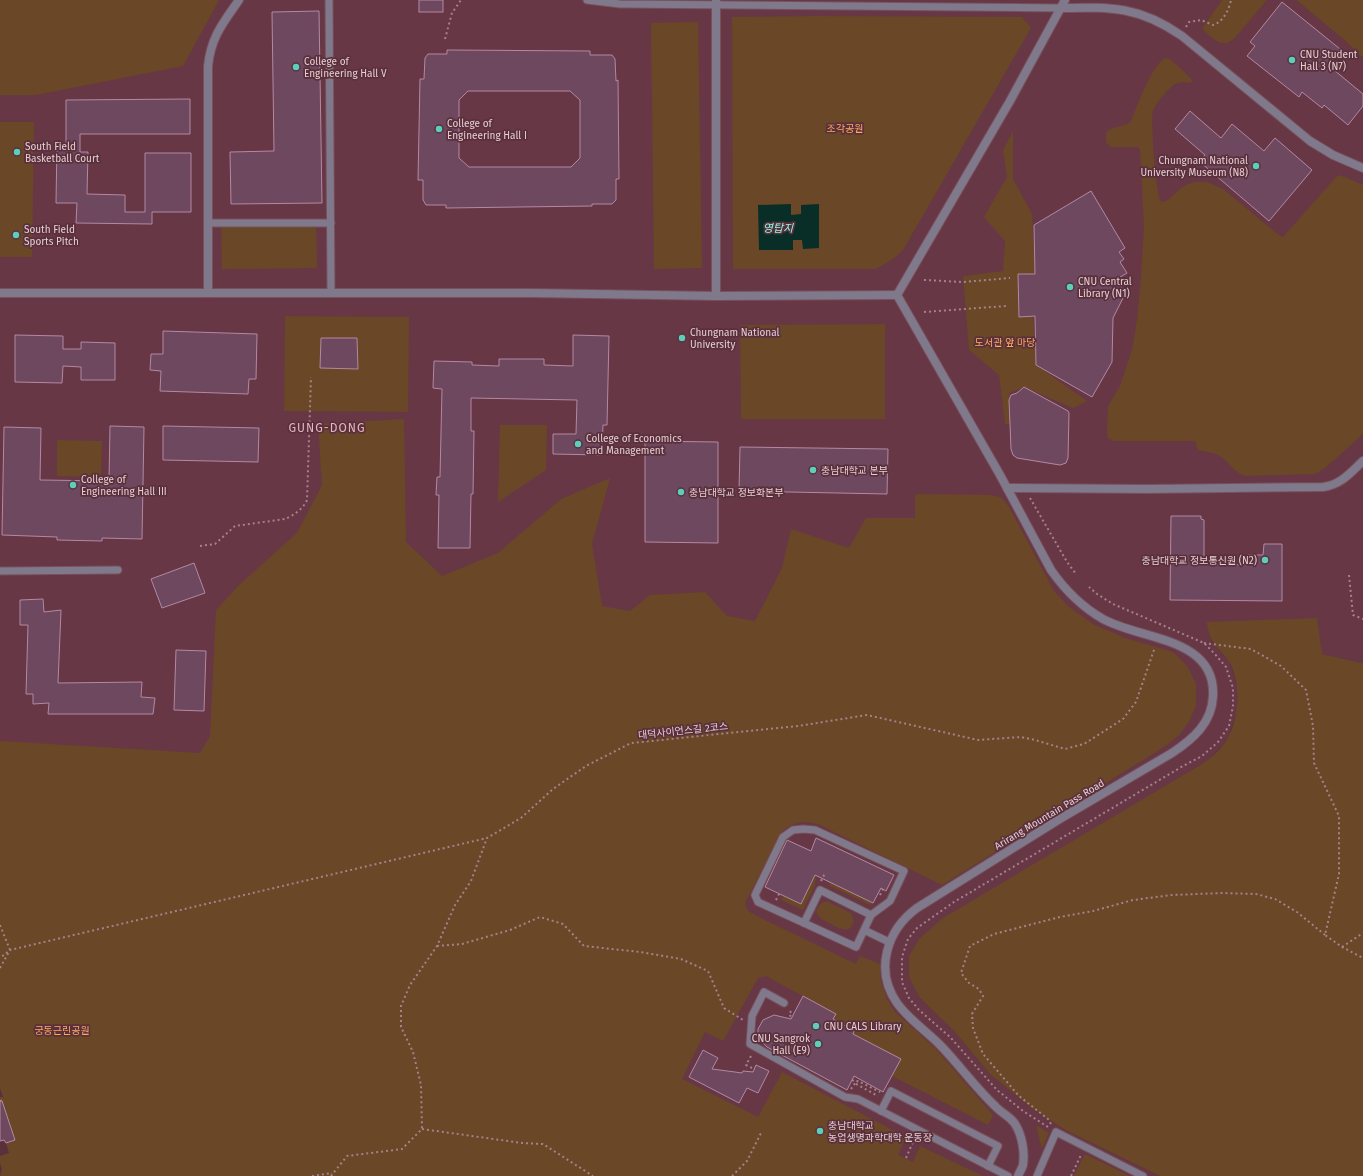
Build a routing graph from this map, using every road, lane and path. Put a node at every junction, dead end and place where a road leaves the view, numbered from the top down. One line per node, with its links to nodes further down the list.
1 (238, 0): 12 (street)
2 (329, 0): 11 (lane)
3 (460, 0): 9 (path)
4 (587, 0): 6 (lane)
5 (1231, 0): 8 (path)
6 (716, 3): 7 (lane); 19 (street)
7 (1063, 4): 8 (street); 18 (street)
8 (1182, 36): 10 (street)
9 (445, 39)
10 (1363, 168)
11 (331, 222): 12 (lane); 17 (lane)
12 (208, 223): 16 (street)
13 (1010, 278): 14 (path)
14 (924, 280)
15 (0, 293): 16 (street)
16 (208, 293): 17 (street)
17 (331, 293): 19 (street)
18 (897, 295): 19 (street); 24 (street, Arirang Mountain Pass Road)
19 (716, 296)
20 (1006, 306): 21 (path)
21 (924, 312)
22 (311, 377): 28 (path)
23 (1363, 461): 24 (street)
24 (1007, 488): 48 (street, Arirang Mountain Pass Road)
25 (1029, 496): 27 (path)
26 (1026, 501): 27 (path)
27 (1032, 501): 31 (path)
28 (200, 546)
29 (118, 570): 30 (lane)
30 (0, 571)
31 (1076, 574)
32 (1349, 575): 34 (path)
33 (1088, 587): 35 (path)
34 (1363, 619)
35 (1204, 643): 47 (path); 68 (path)
36 (1155, 647): 37 (path, 대덕사이언스길 2코스)
37 (487, 838): 49 (path); 51 (path, 대덕사이언스길 2코스)
38 (825, 873): 39 (path)
39 (822, 880)
40 (779, 894): 41 (path)
41 (777, 898)
42 (871, 915): 43 (lane); 43 (lane); 45 (lane)
43 (804, 923): 45 (lane)
44 (0, 925): 51 (path)
45 (864, 930): 48 (lane)
46 (1363, 933): 50 (path)
47 (1325, 935): 50 (path); 68 (path)
48 (889, 942): 79 (street, Arirang Mountain Pass Road)
49 (437, 946): 56 (path); 67 (path)
50 (1342, 947): 53 (path)
51 (10, 950): 52 (path); 54 (path)
52 (0, 958)
53 (1363, 958)
54 (0, 968)
55 (784, 1003): 56 (lane)
56 (751, 1024): 66 (lane)
57 (751, 1056): 58 (path)
58 (754, 1069)
59 (852, 1080): 60 (path)
60 (856, 1083): 61 (path); 62 (path); 63 (path)
61 (852, 1087)
62 (882, 1093)
63 (880, 1097)
64 (4, 1100): 65 (path)
65 (0, 1101)
66 (881, 1111): 73 (lane); 73 (lane)
67 (422, 1129): 74 (path); 76 (path)
68 (1056, 1132): 80 (lane); 82 (lane)
69 (761, 1133): 77 (path)
70 (913, 1142): 72 (path)
71 (1083, 1151): 81 (path)
72 (906, 1158)
73 (988, 1166): 78 (lane)
74 (332, 1175): 75 (path)
75 (312, 1176)
76 (593, 1176)
77 (732, 1176)
78 (1008, 1176)
79 (1018, 1176)
80 (1037, 1176)
81 (1071, 1176)
82 (1143, 1176)

